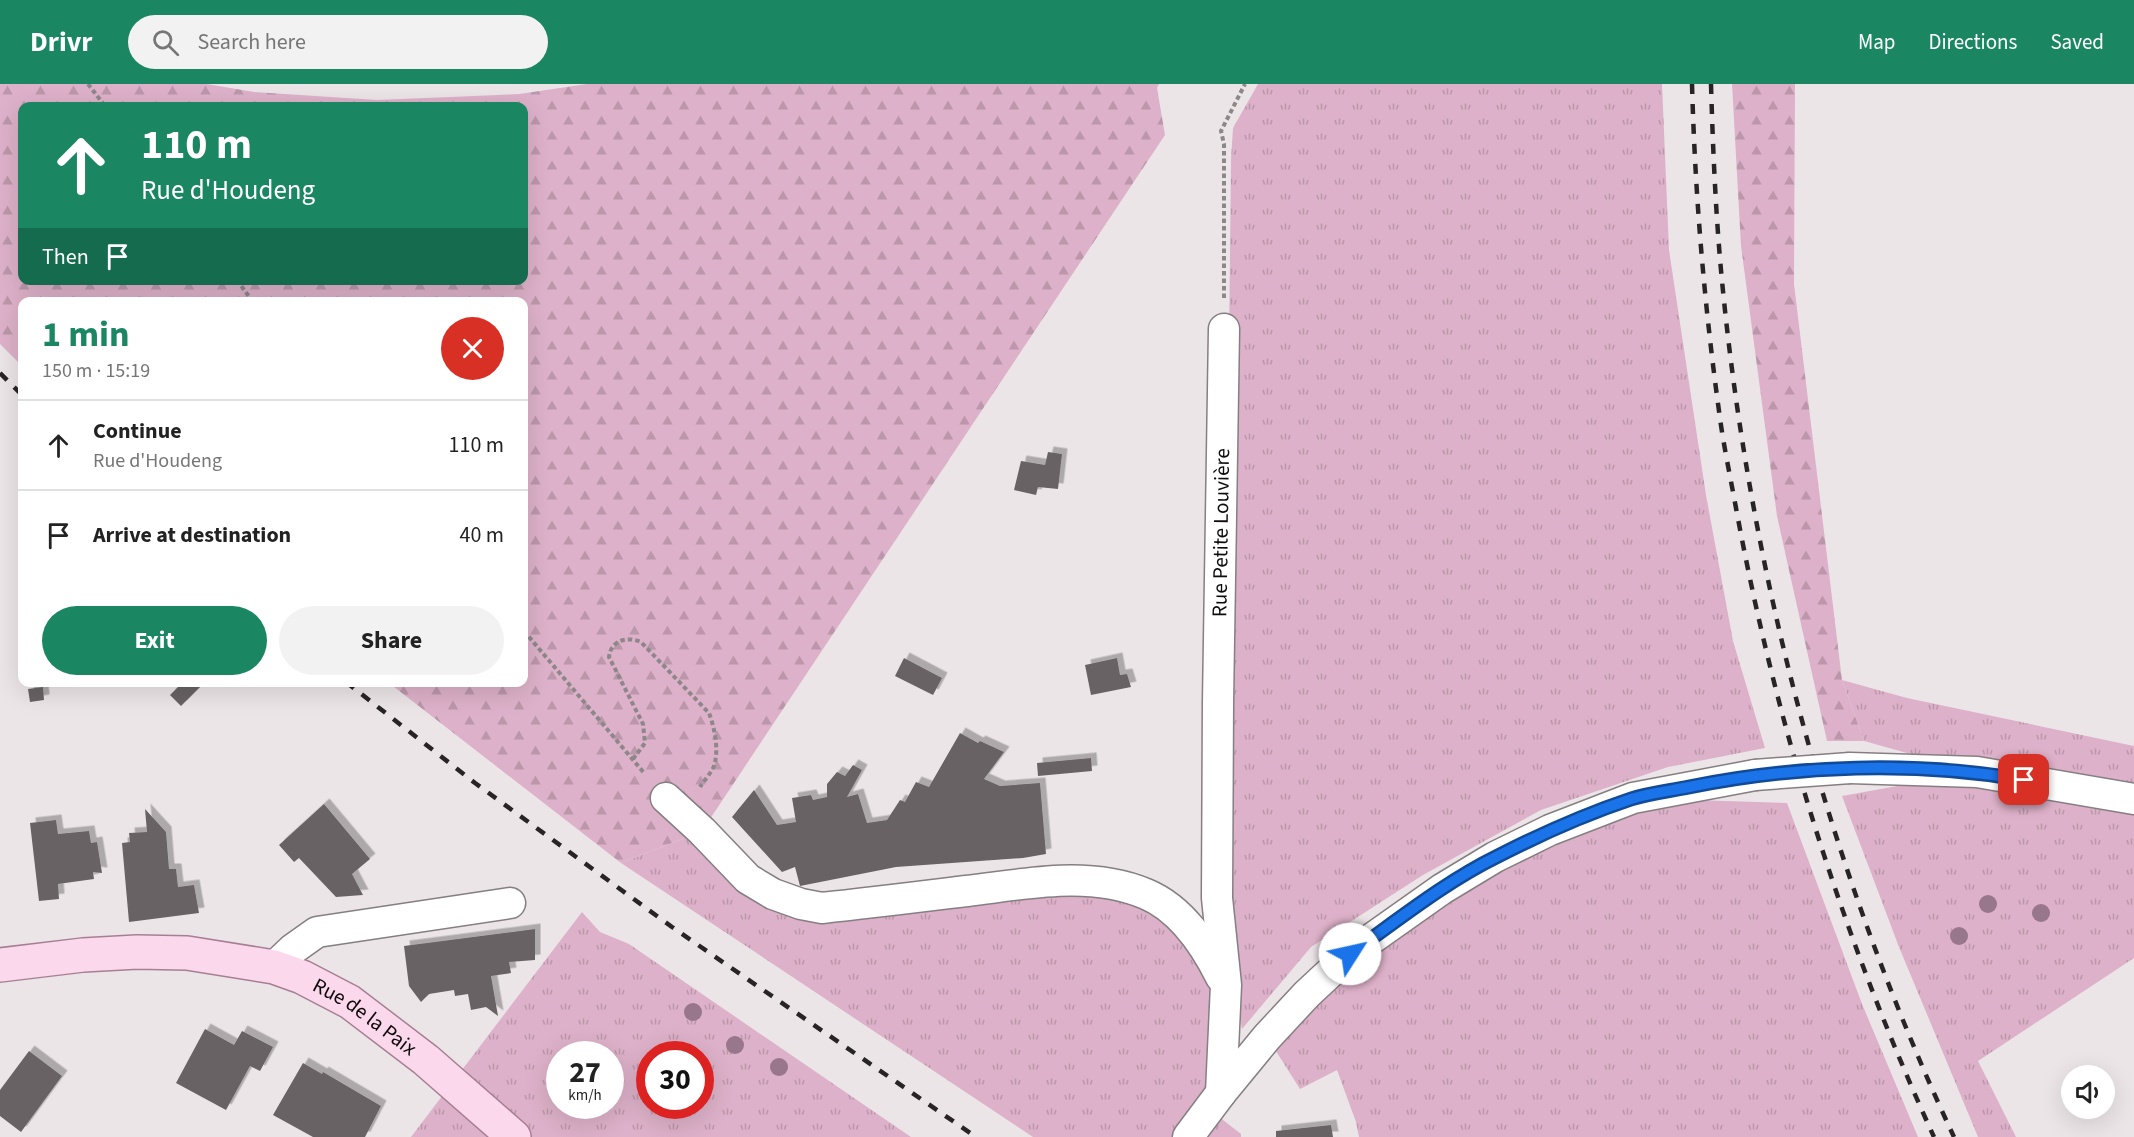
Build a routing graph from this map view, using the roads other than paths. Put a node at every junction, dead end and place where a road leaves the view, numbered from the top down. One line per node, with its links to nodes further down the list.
1 (1224, 329): 7 (street, Rue Petite Louvière)
2 (666, 798): 7 (street)
3 (2134, 799): 8 (street, bridge)
4 (510, 903): 6 (street)
5 (0, 965): 6 (main road, Rue de la Paix)
6 (274, 967): 9 (main road, Rue de la Paix)
7 (1226, 985): 8 (street, Rue Petite Louvière)
8 (1221, 1093): 10 (street)
9 (513, 1137)
10 (1188, 1137)

